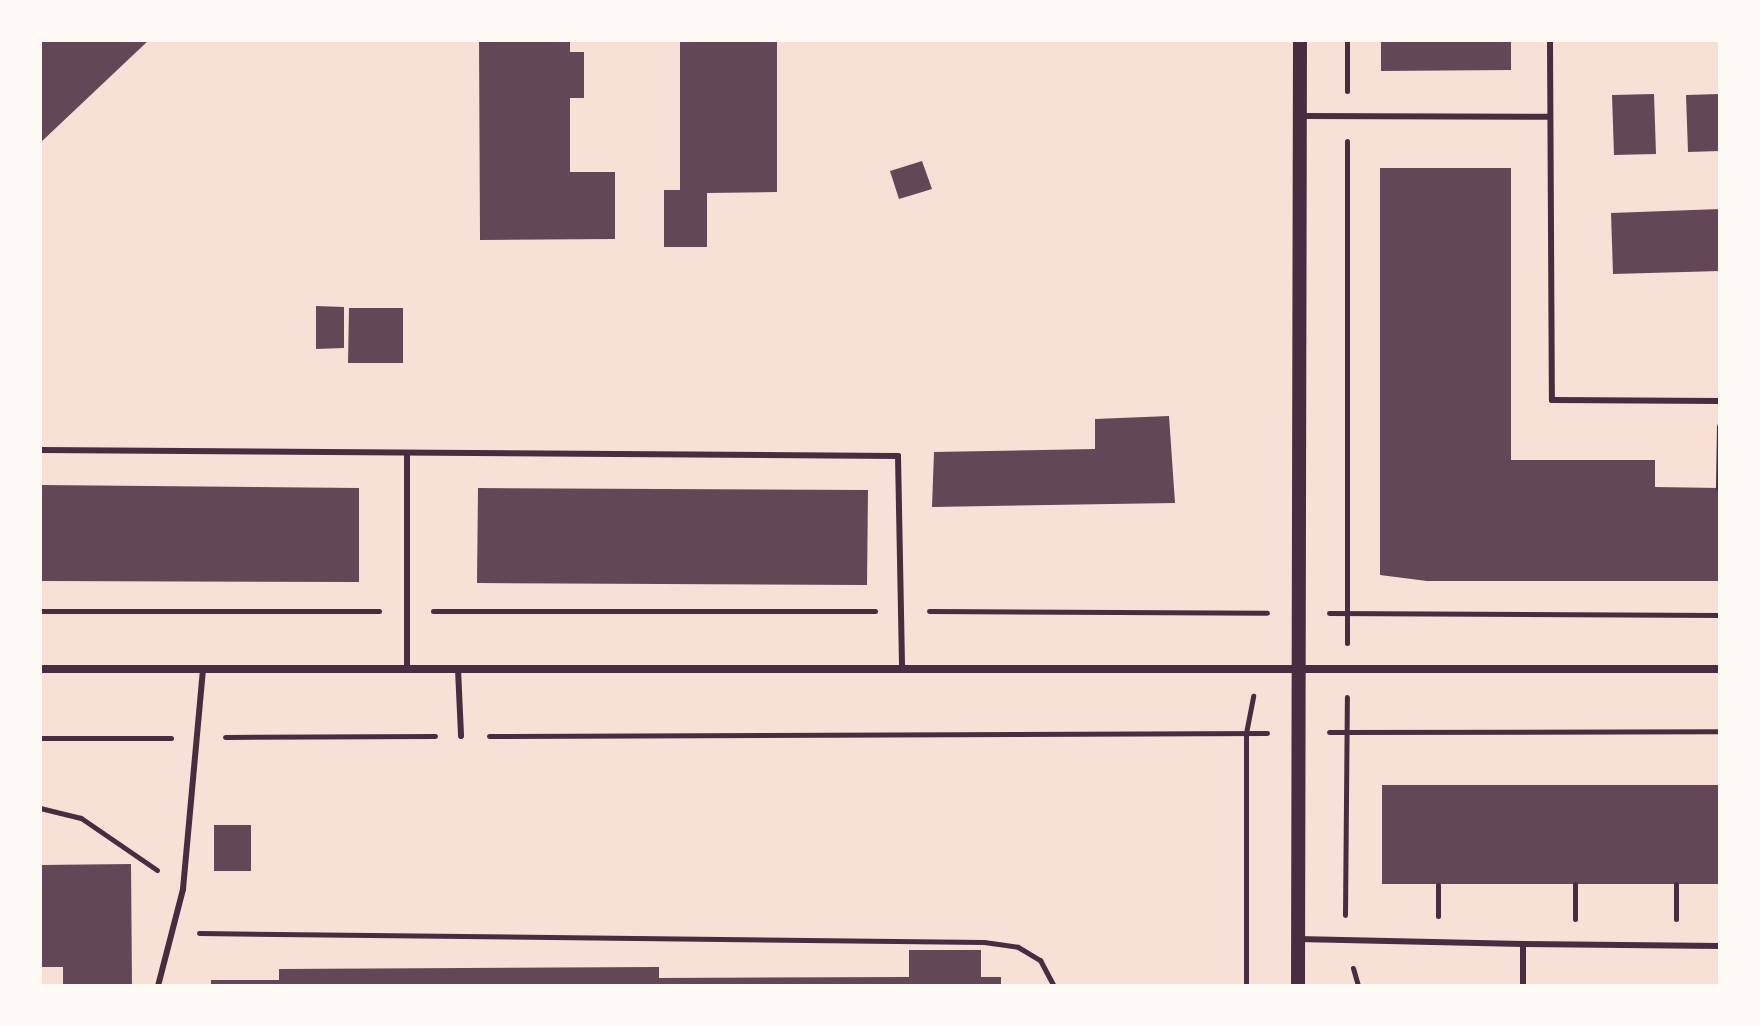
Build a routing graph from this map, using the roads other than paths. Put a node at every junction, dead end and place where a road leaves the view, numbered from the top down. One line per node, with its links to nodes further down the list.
1 (1300, 40): 3 (street)
2 (1550, 40): 4 (lane)
3 (1300, 116): 4 (lane); 8 (street)
4 (1550, 117): 5 (lane)
5 (1720, 401)
6 (40, 450): 7 (lane)
7 (407, 453): 9 (lane); 12 (lane)
8 (1299, 667): 9 (street); 14 (street); 16 (street)
9 (902, 668): 13 (street)
10 (40, 669): 11 (street)
11 (203, 669): 12 (street); 19 (lane)
12 (407, 669): 13 (street)
13 (458, 669): 15 (lane)
14 (1720, 669)
15 (461, 736)
16 (1298, 939): 17 (lane); 20 (street)
17 (1523, 944): 18 (lane); 21 (lane)
18 (1720, 946)
19 (158, 986)
20 (1298, 986)
21 (1523, 986)

